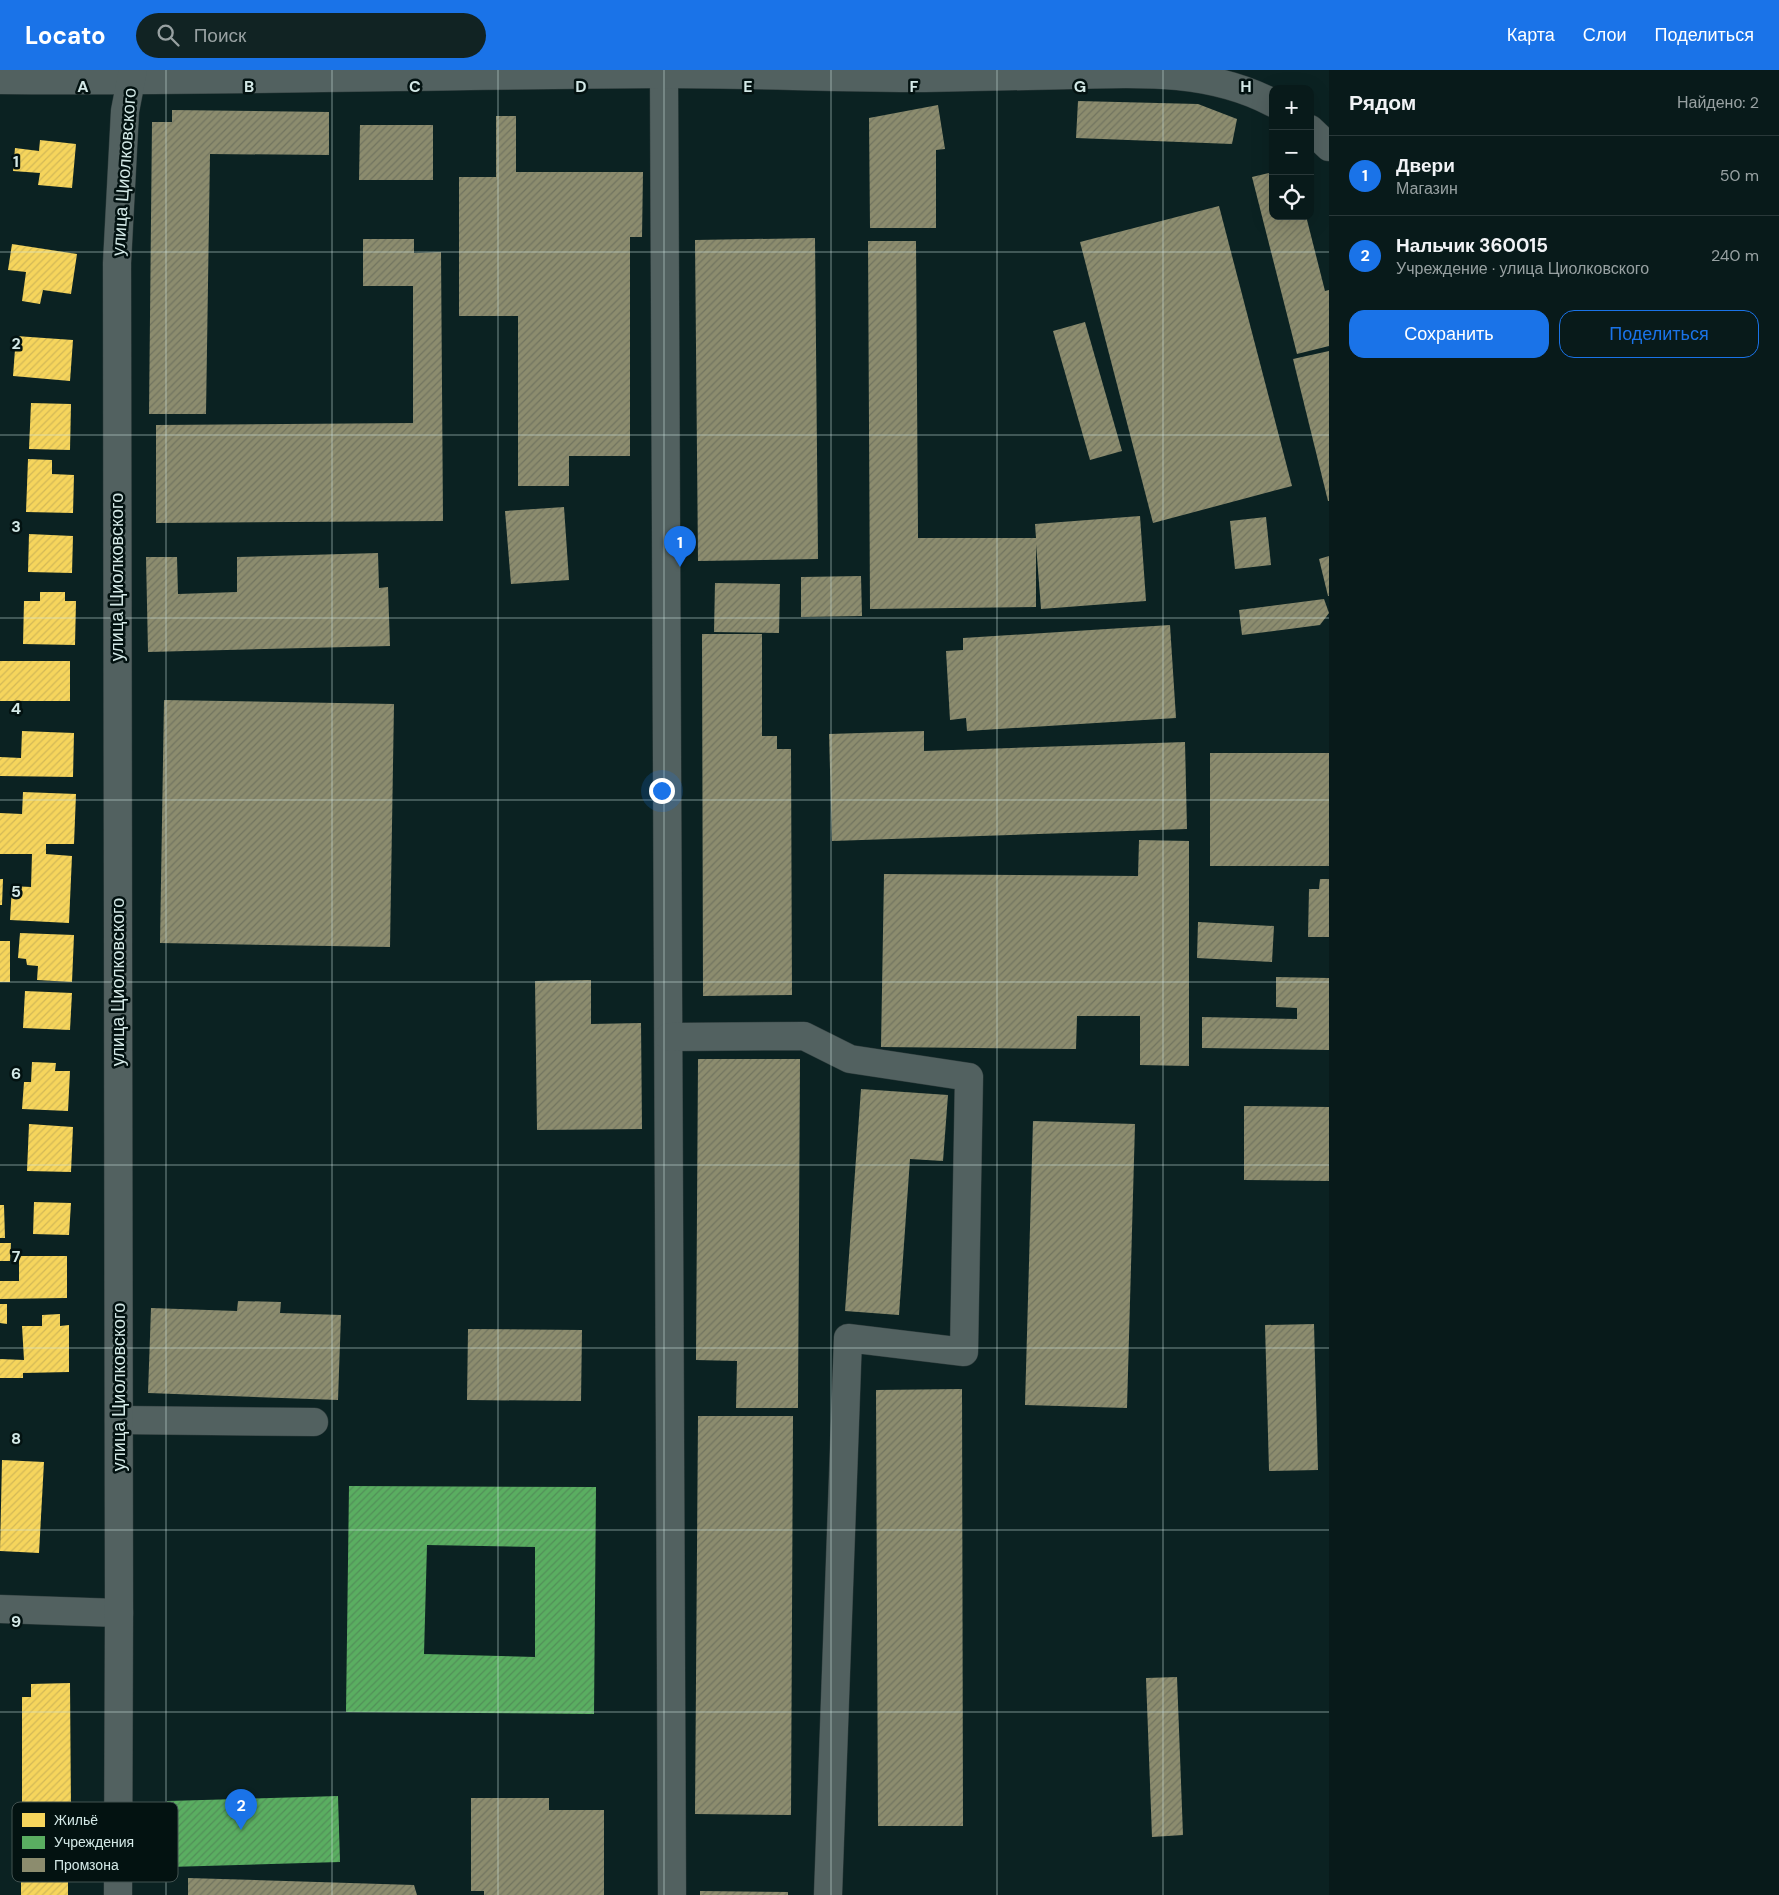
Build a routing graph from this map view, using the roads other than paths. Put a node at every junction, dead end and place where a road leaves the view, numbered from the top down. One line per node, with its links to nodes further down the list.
1 (664, 74): 2 (street); 4 (street); 7 (street)
2 (132, 75): 3 (street); 8 (street, улица Циолковского)
3 (0, 80)
4 (1269, 102)
5 (1311, 130): 6 (street)
6 (1329, 147)
7 (669, 1038): 15 (street); 16 (street)
8 (119, 1420): 9 (street); 11 (street, улица Циолковского)
9 (314, 1422)
10 (0, 1609): 11 (street)
11 (119, 1613): 12 (street, улица Циолковского)
12 (118, 1802)
13 (118, 1882): 14 (street, улица Циолковского)
14 (118, 1895)
15 (672, 1895)
16 (828, 1895)

